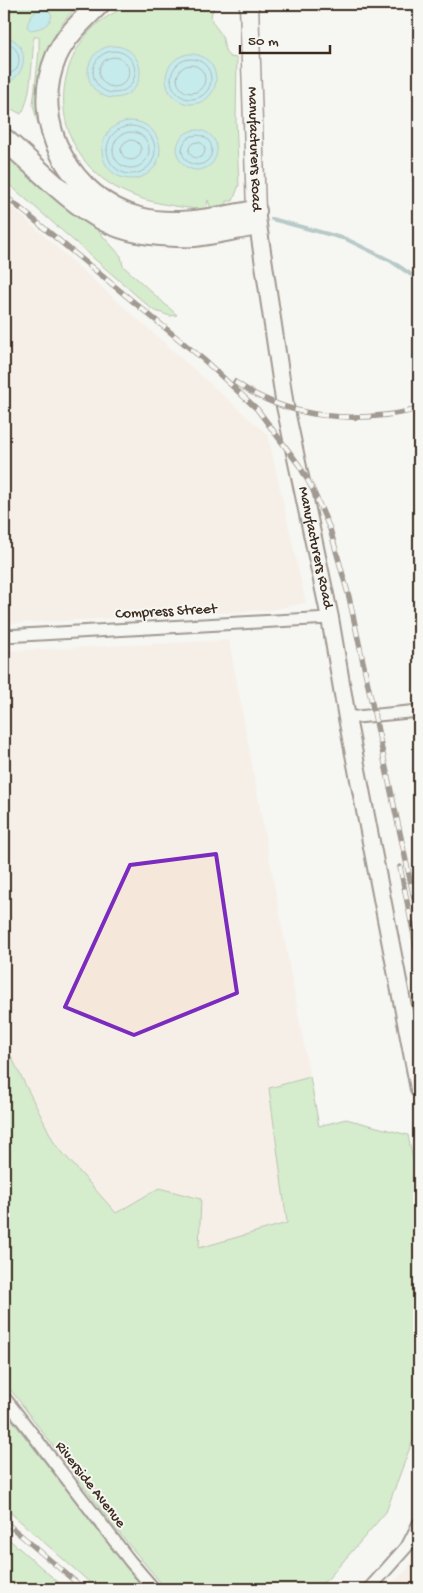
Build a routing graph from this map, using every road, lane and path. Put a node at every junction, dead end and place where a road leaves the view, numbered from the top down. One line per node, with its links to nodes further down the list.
1 (99, 4): 4 (highway)
2 (249, 4): 4 (main road, Manufacturers Road)
3 (4, 139): 4 (highway)
4 (257, 218): 5 (main road, Manufacturers Road)
5 (330, 618): 6 (street, Compress Street); 8 (main road, Manufacturers Road)
6 (4, 636)
7 (419, 711): 8 (street)
8 (347, 718): 9 (main road, Manufacturers Road)
9 (419, 1089)
10 (4, 1397): 12 (street, Riverside Avenue)
11 (419, 1523): 13 (street)
12 (154, 1589)
13 (369, 1589)

